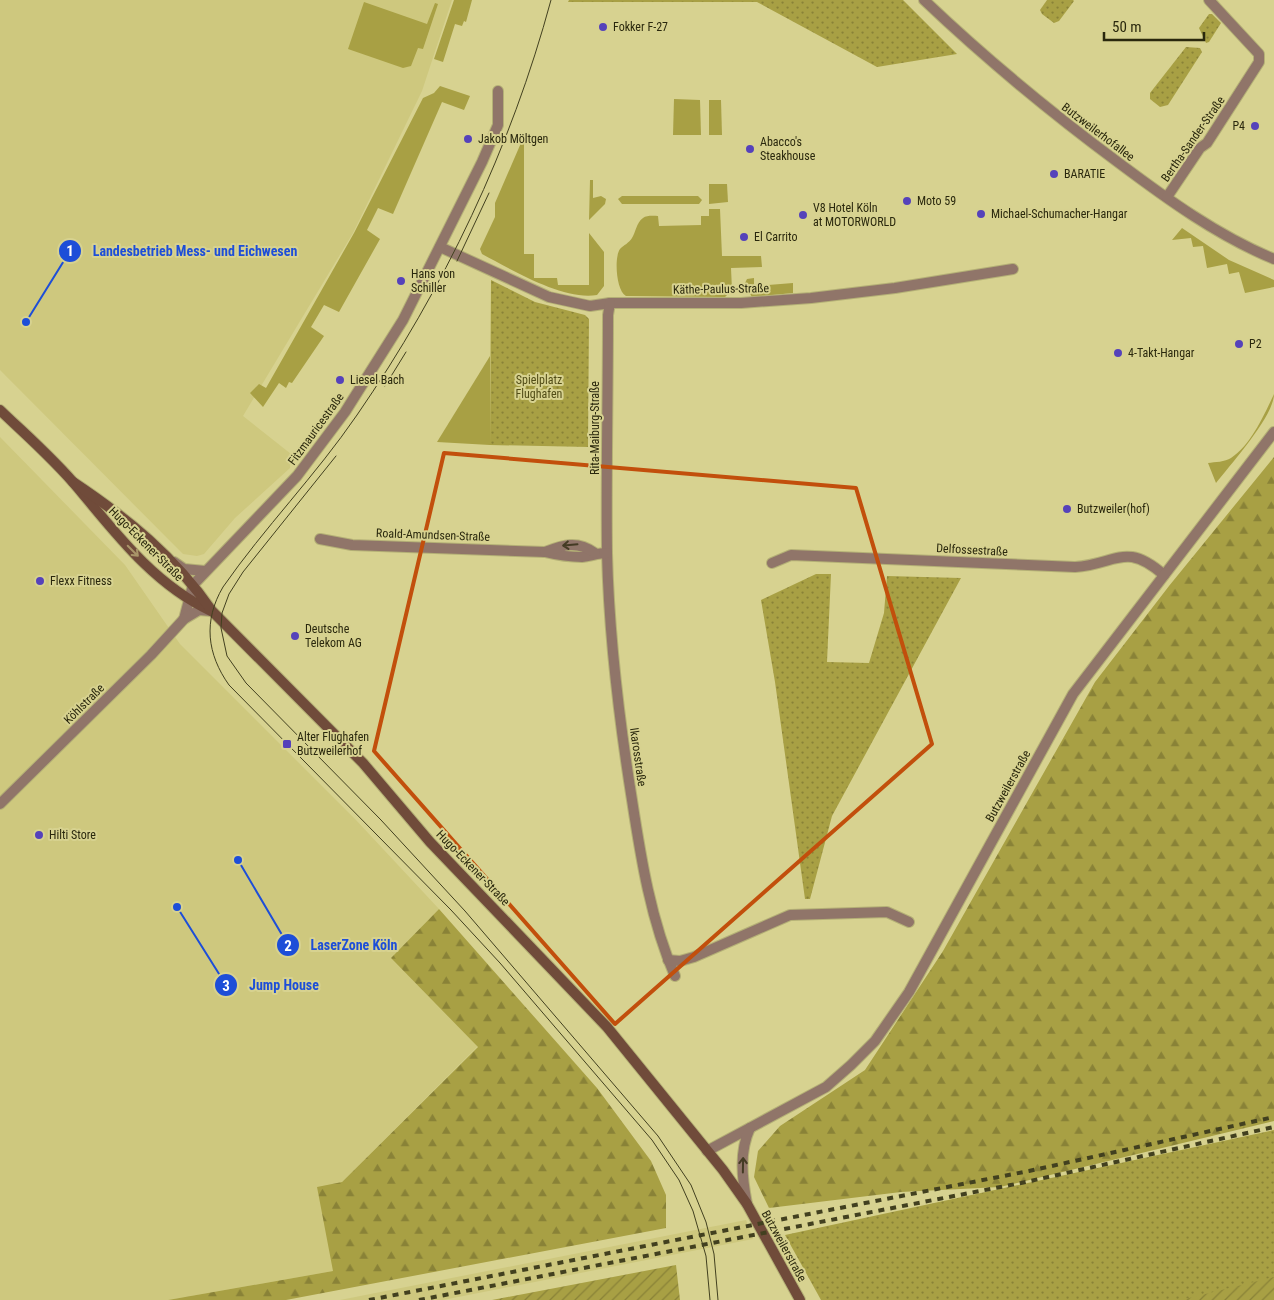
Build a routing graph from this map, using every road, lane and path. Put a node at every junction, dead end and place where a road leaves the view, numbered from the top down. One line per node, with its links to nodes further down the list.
1 (924, 0): 4 (street, Butzweilerhofallee)
2 (1209, 0): 4 (street, Bertha-Sander-Straße)
3 (498, 91): 5 (street, Fitzmauricestraße)
4 (1167, 197): 6 (street, Butzweilerhofallee)
5 (440, 247): 8 (street, Käthe-Paulus-Straße); 16 (street, Fitzmauricestraße)
6 (1274, 259)
7 (1013, 269): 8 (street, Käthe-Paulus-Straße)
8 (610, 304): 13 (street, Rita-Maiburg-Straße)
9 (0, 410): 11 (main road, Hugo-Eckener-Straße)
10 (1274, 432): 17 (street, Butzweilerstraße)
11 (73, 482): 14 (main road, Hugo-Eckener-Straße); 18 (main road, Hugo-Eckener-Straße, one-way to 18)
12 (320, 539): 13 (street, Roald-Amundsen-Straße)
13 (607, 553): 25 (street, Ikarosstraße)
14 (172, 561): 16 (street); 20 (main road, Hugo-Eckener-Straße)
15 (772, 564): 17 (street, Delfossestraße)
16 (205, 571): 20 (street, Fitzmauricestraße); 21 (street)
17 (1164, 575): 27 (street, Butzweilerstraße)
18 (163, 581): 19 (main road, Hugo-Eckener-Straße); 20 (street)
19 (172, 590): 20 (main road, Hugo-Eckener-Straße); 22 (street)
20 (190, 592): 21 (main road, Hugo-Eckener-Straße); 21 (main road, Hugo-Eckener-Straße); 22 (street, Köhlstraße)
21 (212, 611): 22 (street); 28 (main road, Hugo-Eckener-Straße)
22 (184, 618): 23 (street, Köhlstraße)
23 (0, 804)
24 (909, 922): 25 (street)
25 (668, 960): 26 (street, Ikarosstraße)
26 (675, 976)
27 (750, 1128): 28 (street, Butzweilerstraße); 29 (street, Butzweilerstraße, one-way to 27)
28 (707, 1151): 29 (main road, Butzweilerstraße)
29 (747, 1204): 30 (main road, Butzweilerstraße)
30 (800, 1300)

